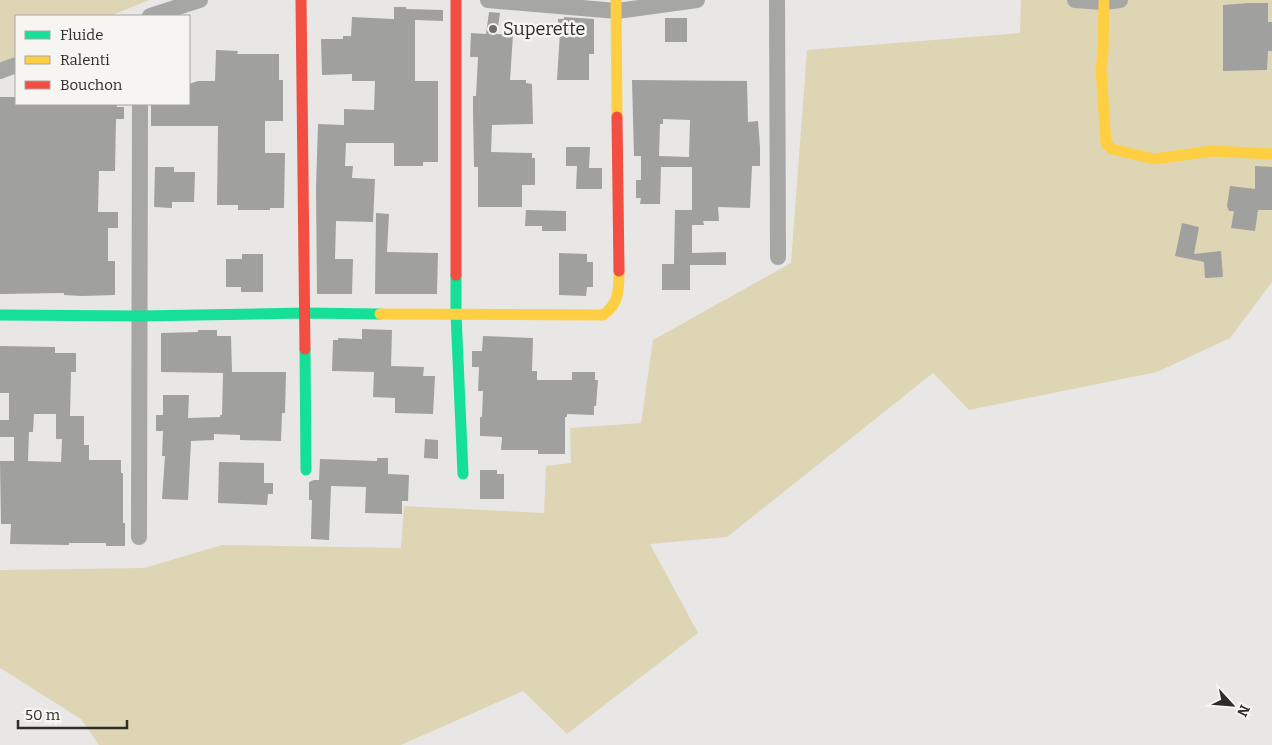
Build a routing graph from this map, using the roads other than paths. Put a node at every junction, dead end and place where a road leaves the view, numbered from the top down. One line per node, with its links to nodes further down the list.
1 (200, 0): 12 (street)
2 (301, 0): 18 (street)
3 (456, 0): 19 (street)
4 (488, 0): 11 (street)
5 (697, 0): 11 (street)
6 (772, 0): 7 (street)
7 (777, 0): 8 (street); 17 (street)
8 (789, 0)
9 (1075, 0): 10 (street)
10 (1112, 1): 16 (street)
11 (616, 5): 19 (street)
12 (153, 15)
13 (15, 65): 14 (street)
14 (0, 71)
15 (140, 105): 21 (street)
16 (1272, 154)
17 (778, 257)
18 (305, 313): 19 (street); 21 (street); 22 (street)
19 (456, 314): 23 (street)
20 (0, 315): 21 (street)
21 (140, 316): 24 (street)
22 (306, 470)
23 (463, 474)
24 (139, 537)

